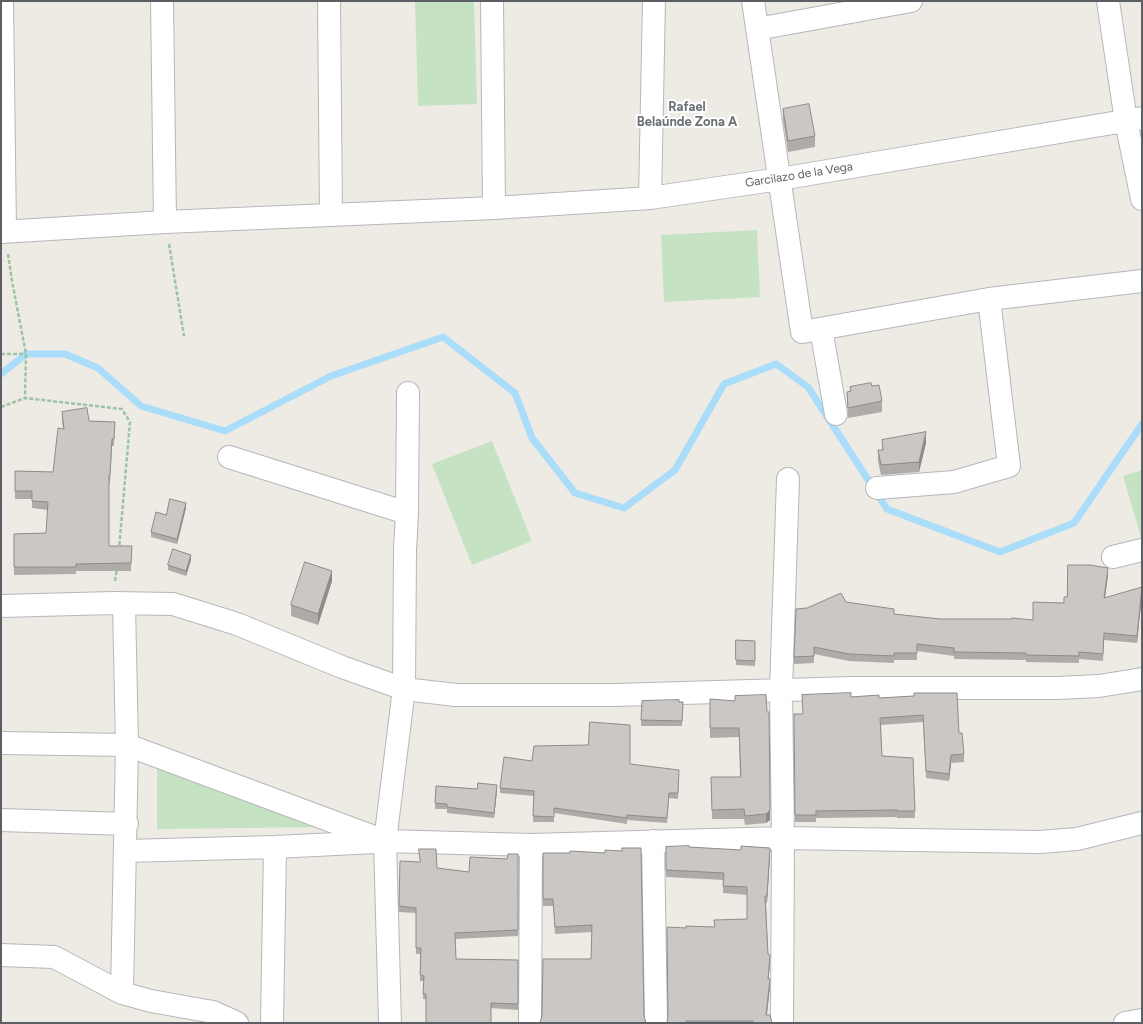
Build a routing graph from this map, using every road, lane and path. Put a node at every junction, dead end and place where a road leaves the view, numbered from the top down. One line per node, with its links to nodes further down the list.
1 (2, 1): 17 (street)
2 (162, 1): 16 (street)
3 (329, 1): 15 (street)
4 (492, 1): 14 (street)
5 (654, 1): 12 (street)
6 (753, 1): 9 (street)
7 (911, 1): 9 (street)
8 (1108, 1): 10 (street)
9 (757, 29): 11 (street)
10 (1134, 119): 11 (street, Garcilazo de la Vega); 13 (street)
11 (780, 179): 12 (street, Garcilazo de la Vega); 20 (street)
12 (650, 198): 14 (street, Garcilazo de la Vega)
13 (1142, 199)
14 (494, 208): 15 (street, Garcilazo de la Vega)
15 (331, 215): 16 (street, Garcilazo de la Vega)
16 (165, 222): 17 (street, Garcilazo de la Vega); 21 (path)
17 (3, 232): 23 (path)
18 (1142, 282): 19 (street)
19 (989, 299): 20 (street); 30 (street)
20 (822, 329): 27 (street)
21 (184, 336)
22 (1, 354): 23 (path)
23 (26, 354): 25 (path)
24 (408, 393): 31 (street)
25 (25, 398): 26 (path); 32 (path)
26 (1, 407)
27 (836, 414)
28 (229, 457): 31 (street)
29 (788, 479): 40 (street)
30 (877, 488)
31 (407, 513): 39 (street)
32 (119, 550)
33 (1142, 550): 34 (street)
34 (1113, 557)
35 (117, 566): 36 (path)
36 (118, 604): 37 (street); 39 (street); 42 (street)
37 (1, 606)
38 (1142, 679): 40 (street)
39 (404, 689): 40 (street); 47 (street)
40 (780, 690): 46 (street)
41 (1, 743): 42 (street)
42 (127, 745): 45 (street); 47 (street)
43 (1, 820): 45 (street)
44 (1142, 822): 46 (street)
45 (127, 824): 51 (street)
46 (783, 838): 48 (street); 60 (street)
47 (385, 841): 49 (street); 50 (street); 57 (street)
48 (653, 841): 49 (street); 59 (street)
49 (531, 845): 58 (street)
50 (275, 847): 51 (street); 56 (street)
51 (126, 851): 53 (street)
52 (1, 956): 53 (street)
53 (122, 993): 55 (street)
54 (1142, 1020): 61 (street)
55 (236, 1023)
56 (272, 1023)
57 (390, 1023)
58 (530, 1023)
59 (656, 1023)
60 (782, 1023)
61 (1125, 1023)

